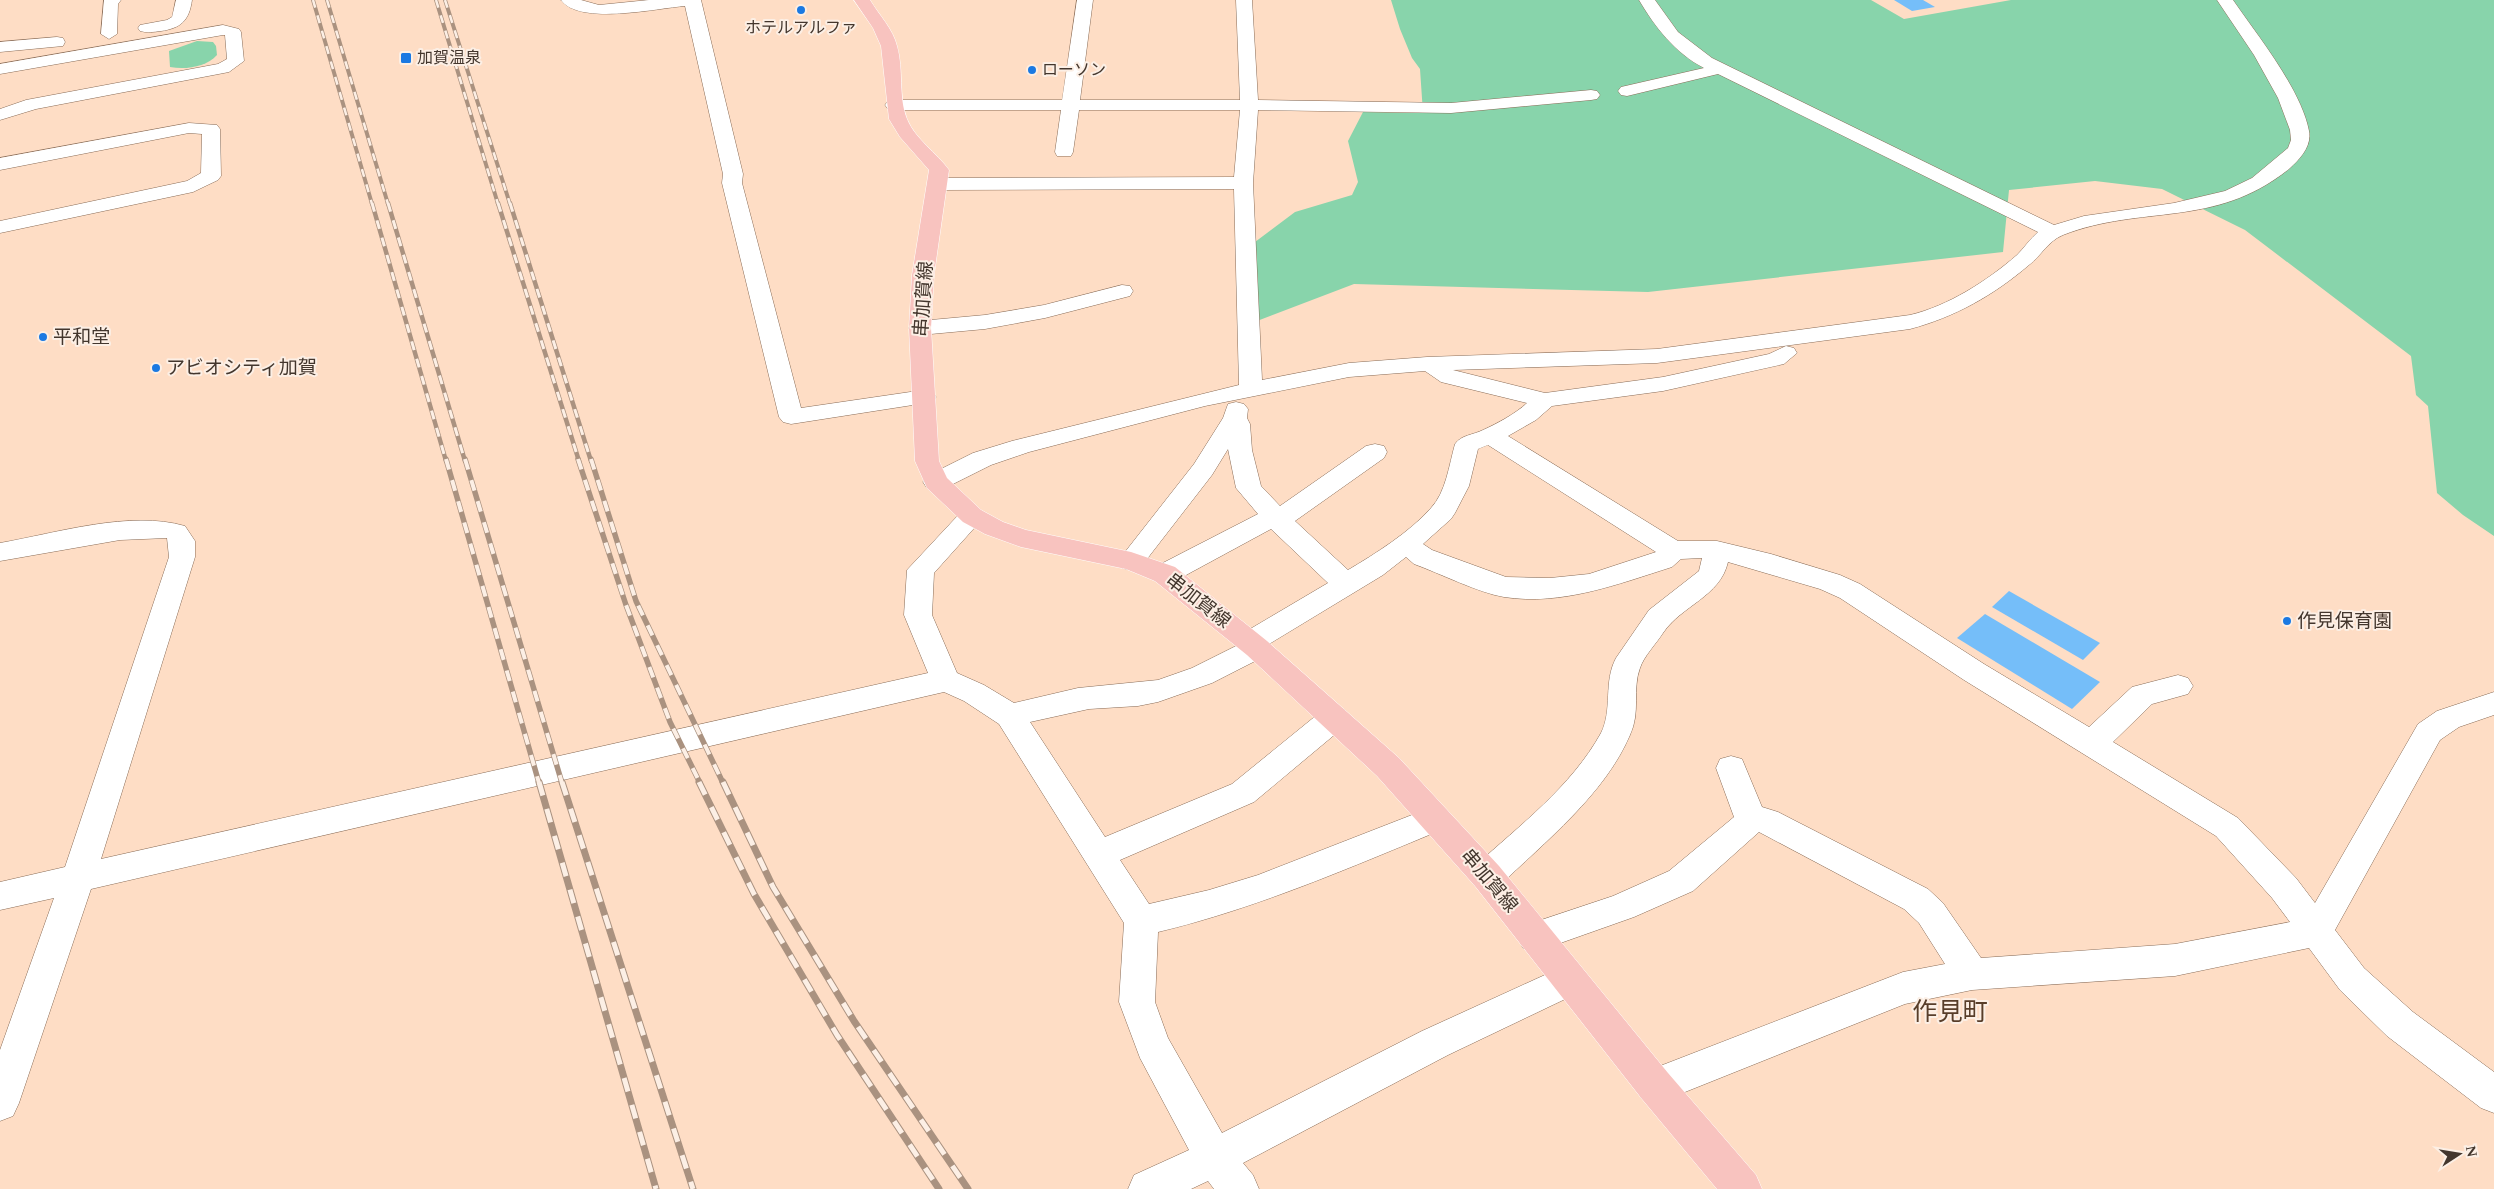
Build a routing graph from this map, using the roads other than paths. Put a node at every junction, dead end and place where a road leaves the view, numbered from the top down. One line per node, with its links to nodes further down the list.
1 (113, 0): 10 (street)
2 (184, 0): 10 (street)
3 (569, 0): 4 (street)
4 (692, 0): 33 (street)
5 (862, 0): 18 (main road, 串加賀線)
6 (1084, 0): 19 (street)
7 (1244, 0): 20 (street)
8 (1647, 0): 14 (street)
9 (2225, 0): 27 (street)
10 (109, 34): 12 (street)
11 (154, 42): 13 (street); 15 (street); 15 (street)
12 (0, 47)
13 (0, 69)
14 (1718, 69): 16 (street); 27 (street)
15 (154, 80): 21 (street)
16 (1626, 91)
17 (1591, 95): 20 (street)
18 (894, 105): 19 (street); 25 (main road, 串加賀線)
19 (1072, 105): 20 (street); 22 (street)
20 (1249, 105): 24 (street)
21 (0, 115)
22 (1064, 152)
23 (0, 164): 26 (street)
24 (1243, 183): 25 (street); 32 (street)
25 (938, 184): 29 (main road, 串加賀線)
26 (0, 227)
27 (2053, 232): 30 (street)
28 (1122, 291): 29 (street)
29 (920, 328): 33 (main road, 串加賀線)
30 (1792, 339): 31 (street); 34 (street)
31 (1427, 364): 32 (street); 34 (street)
32 (1246, 391): 35 (street); 38 (street)
33 (924, 397): 38 (main road, 串加賀線)
34 (1545, 400): 36 (street)
35 (1234, 418): 40 (street); 45 (street)
36 (1490, 436): 41 (street); 43 (street)
37 (1375, 452): 40 (street)
38 (936, 482): 39 (main road, 串加賀線)
39 (972, 516): 45 (main road, 串加賀線); 49 (street)
40 (1276, 518): 46 (street); 47 (street)
41 (1406, 544): 43 (street); 47 (street)
42 (1717, 550): 43 (street); 54 (street); 59 (street)
43 (1674, 551)
44 (0, 552): 60 (street)
45 (1131, 561): 46 (main road, 串加賀線)
46 (1165, 574): 48 (main road, 串加賀線)
47 (1346, 584): 48 (street)
48 (1254, 645): 52 (street); 53 (main road, 串加賀線)
49 (946, 680): 52 (street); 60 (street)
50 (2178, 686): 54 (street)
51 (2494, 703): 63 (street)
52 (1010, 716): 58 (street)
53 (1334, 718): 57 (main road, 串加賀線); 58 (street)
54 (2092, 744): 63 (street)
55 (1732, 768): 56 (street)
56 (1750, 817): 64 (street); 65 (street)
57 (1435, 819): 59 (main road, 串加賀線); 62 (street)
58 (1099, 854): 62 (street)
59 (1487, 876): 64 (main road, 串加賀線)
60 (78, 878): 61 (street); 69 (street)
61 (0, 896)
62 (1141, 921): 70 (street)
63 (2316, 932): 65 (street); 68 (street)
64 (1535, 937): 66 (main road, 串加賀線)
65 (1972, 974): 67 (street)
66 (1570, 980): 67 (main road, 串加賀線); 70 (street)
67 (1655, 1086): 73 (main road, 串加賀線)
68 (2494, 1095)
69 (0, 1103)
70 (1214, 1158): 71 (street); 72 (street)
71 (1148, 1189)
72 (1239, 1189)
73 (1742, 1189)

